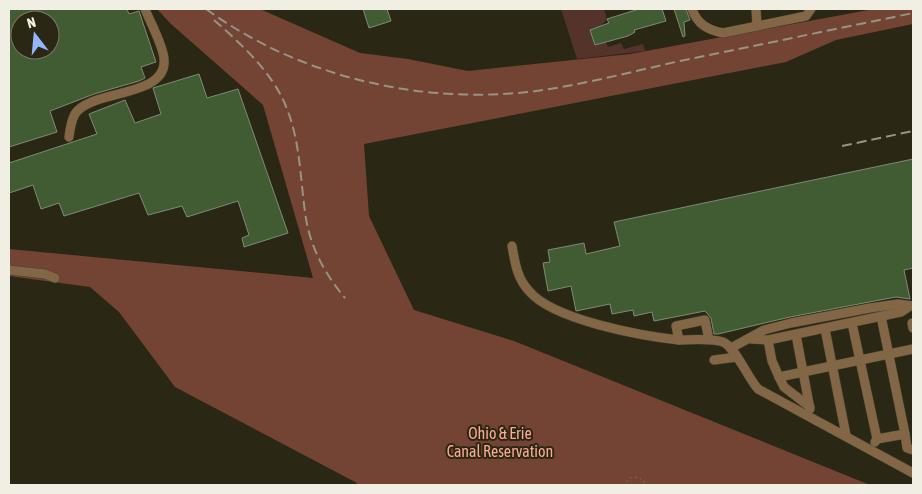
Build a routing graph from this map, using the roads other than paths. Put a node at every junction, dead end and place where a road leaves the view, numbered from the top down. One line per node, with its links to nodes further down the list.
1 (144, 9): 6 (lane)
2 (692, 9): 5 (lane)
3 (756, 9): 5 (lane)
4 (811, 9): 5 (lane)
5 (758, 26)
6 (70, 137)
7 (512, 246): 15 (lane)
8 (9, 270): 9 (lane)
9 (55, 278)
10 (912, 306): 14 (lane); 17 (lane)
11 (882, 321): 21 (lane)
12 (853, 328): 24 (lane)
13 (826, 334): 25 (lane)
14 (751, 339): 17 (lane); 19 (lane)
15 (679, 340): 16 (lane); 16 (lane)
16 (709, 340): 19 (lane)
17 (768, 340): 27 (lane)
18 (797, 340): 26 (lane)
19 (731, 348): 22 (lane)
20 (913, 349): 21 (lane)
21 (888, 355): 24 (lane); 30 (lane)
22 (737, 357): 23 (lane); 29 (lane)
23 (714, 360)
24 (861, 361): 25 (lane); 32 (lane)
25 (832, 366): 26 (lane); 31 (lane)
26 (804, 373): 27 (lane); 28 (lane)
27 (779, 377): 28 (lane)
28 (810, 407): 29 (lane)
29 (812, 417): 31 (lane)
30 (905, 434): 32 (lane); 34 (lane)
31 (846, 435): 33 (lane)
32 (877, 439): 33 (lane)
33 (870, 448): 35 (lane)
34 (913, 450)
35 (913, 473)

